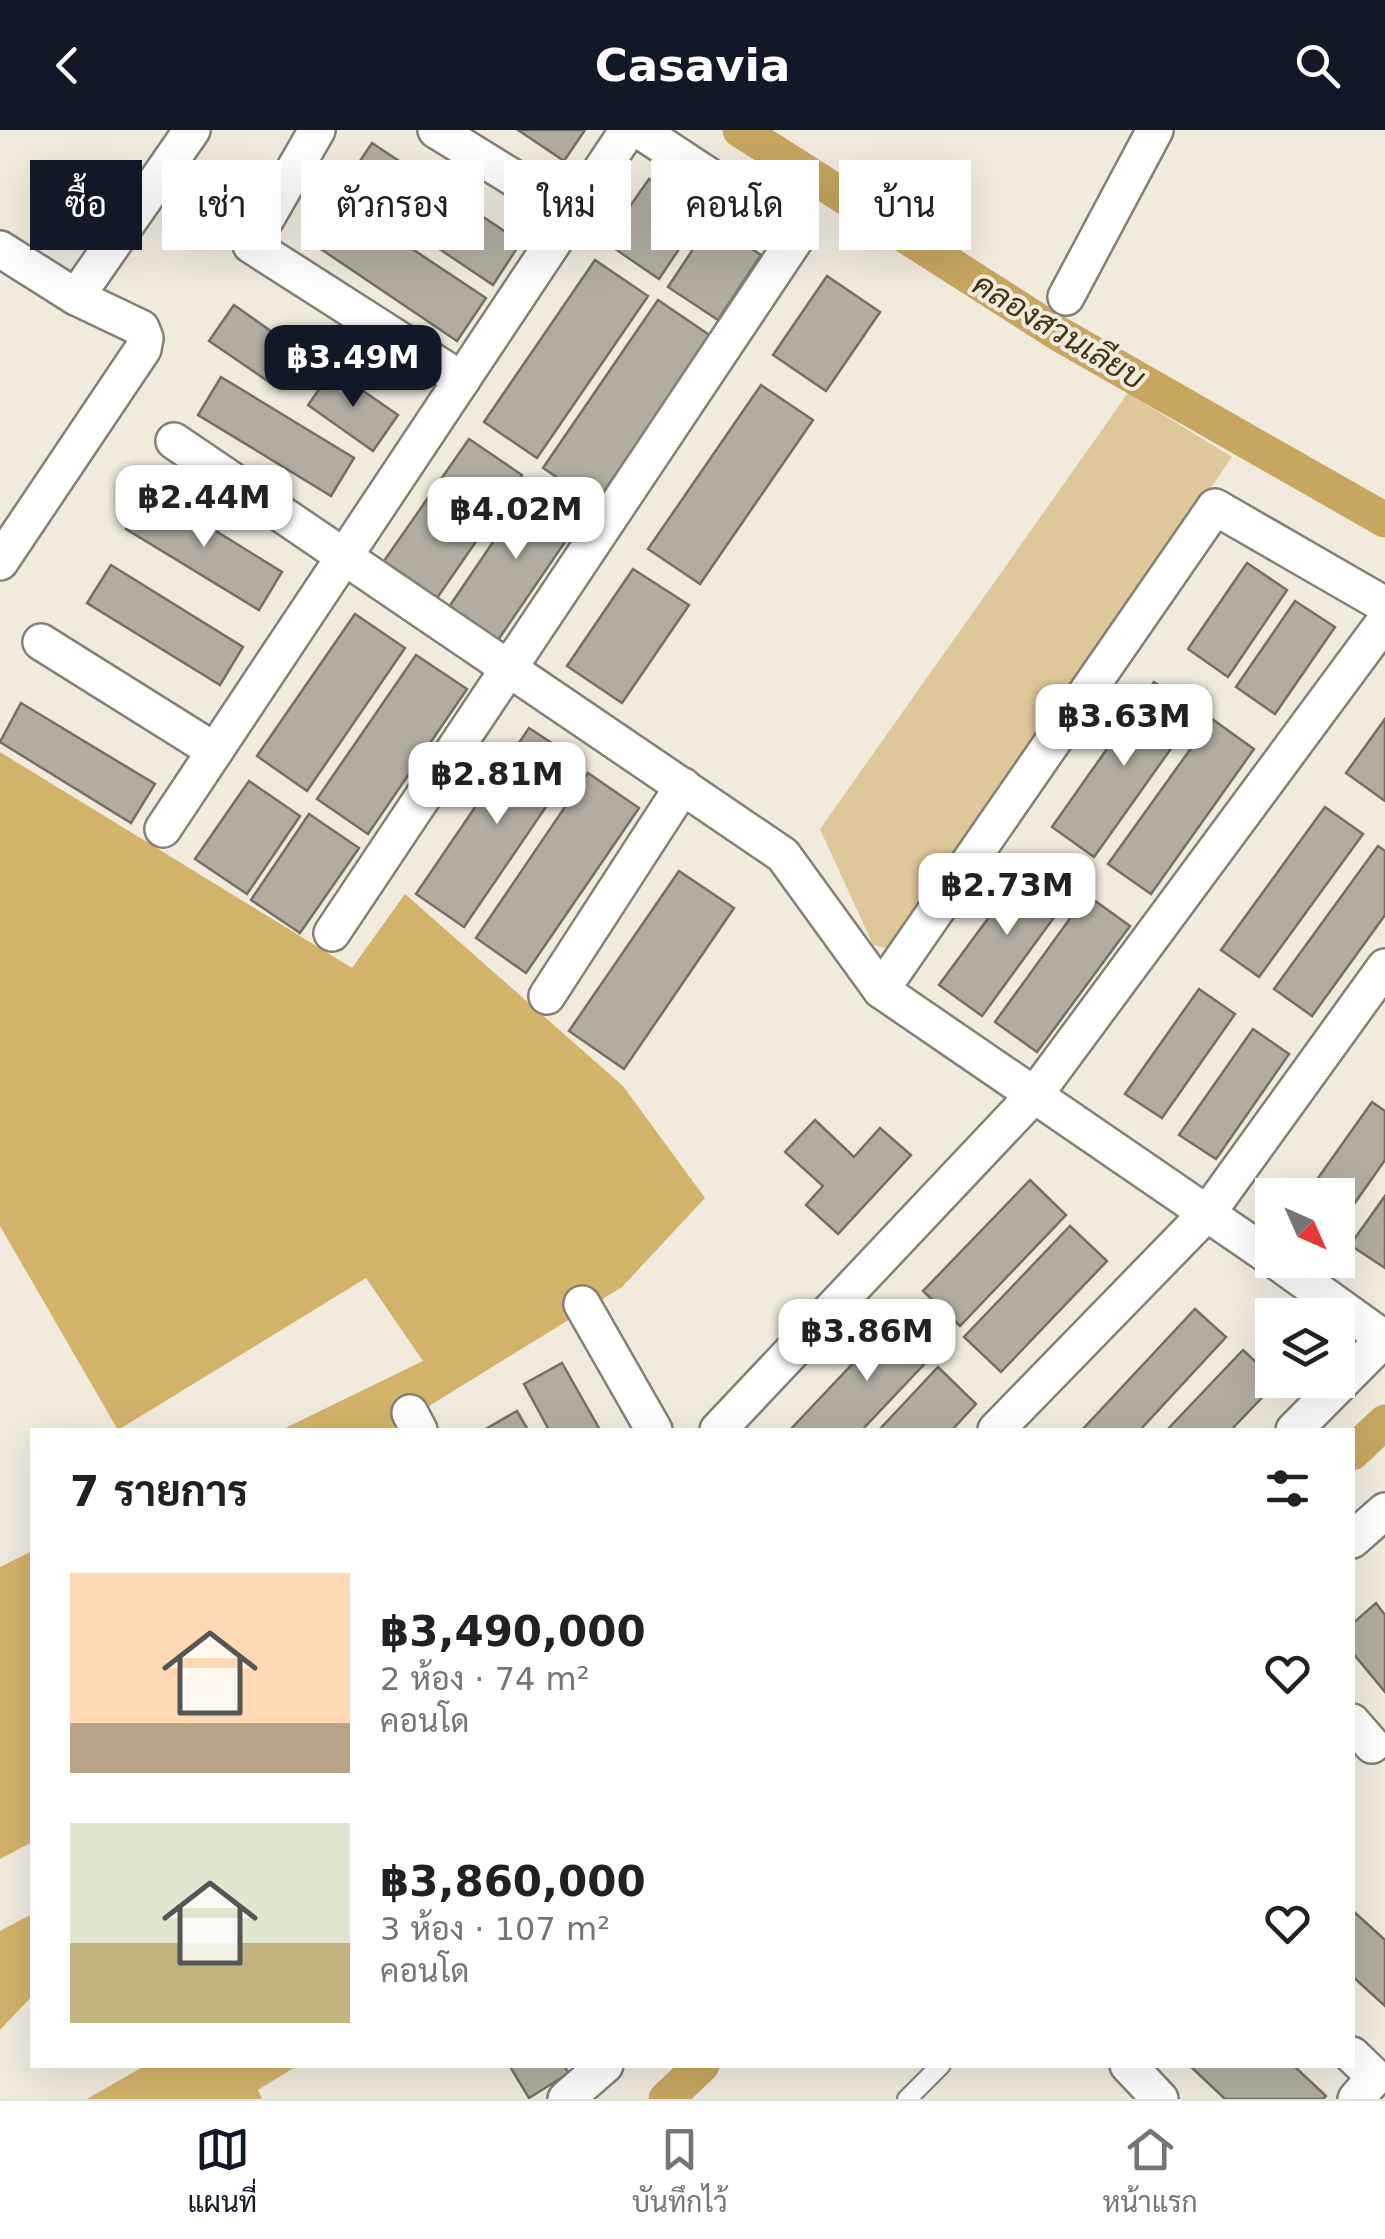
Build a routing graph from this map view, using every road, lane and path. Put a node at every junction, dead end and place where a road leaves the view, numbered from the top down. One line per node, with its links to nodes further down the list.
1 (192, 130): 11 (street)
2 (317, 130): 13 (street)
3 (436, 130): 8 (street)
4 (628, 130): 7 (street)
5 (640, 130): 20 (street)
6 (1155, 130): 12 (street)
7 (608, 160)
8 (504, 172)
9 (0, 249): 11 (street)
10 (548, 250): 13 (street)
11 (76, 297): 16 (street)
12 (1066, 297)
13 (462, 380): 15 (street)
14 (174, 441): 15 (street)
15 (344, 556): 20 (street); 21 (street)
16 (0, 562)
17 (1385, 606): 26 (street)
18 (1385, 621): 28 (street)
19 (41, 642): 21 (street)
20 (510, 670): 22 (street); 24 (street)
21 (215, 750): 23 (street)
22 (683, 786): 26 (street); 27 (street)
23 (163, 829)
24 (332, 933)
25 (1385, 967): 29 (street)
26 (881, 990): 28 (street)
27 (547, 996)
28 (1036, 1093): 29 (street); 35 (street)
29 (1208, 1211): 30 (street); 36 (street)
30 (1255, 1245)
31 (1300, 1278): 33 (street)
32 (582, 1304): 34 (street)
33 (1385, 1340): 37 (street)
34 (653, 1428)
35 (720, 1428)
36 (998, 1428)
37 (1296, 1428)
38 (1385, 1511): 39 (street)
39 (1355, 1537)
40 (602, 2068): 43 (street)
41 (938, 2068): 44 (lane)
42 (1131, 2068): 45 (street)
43 (566, 2099)
44 (907, 2099)
45 (1160, 2099)

